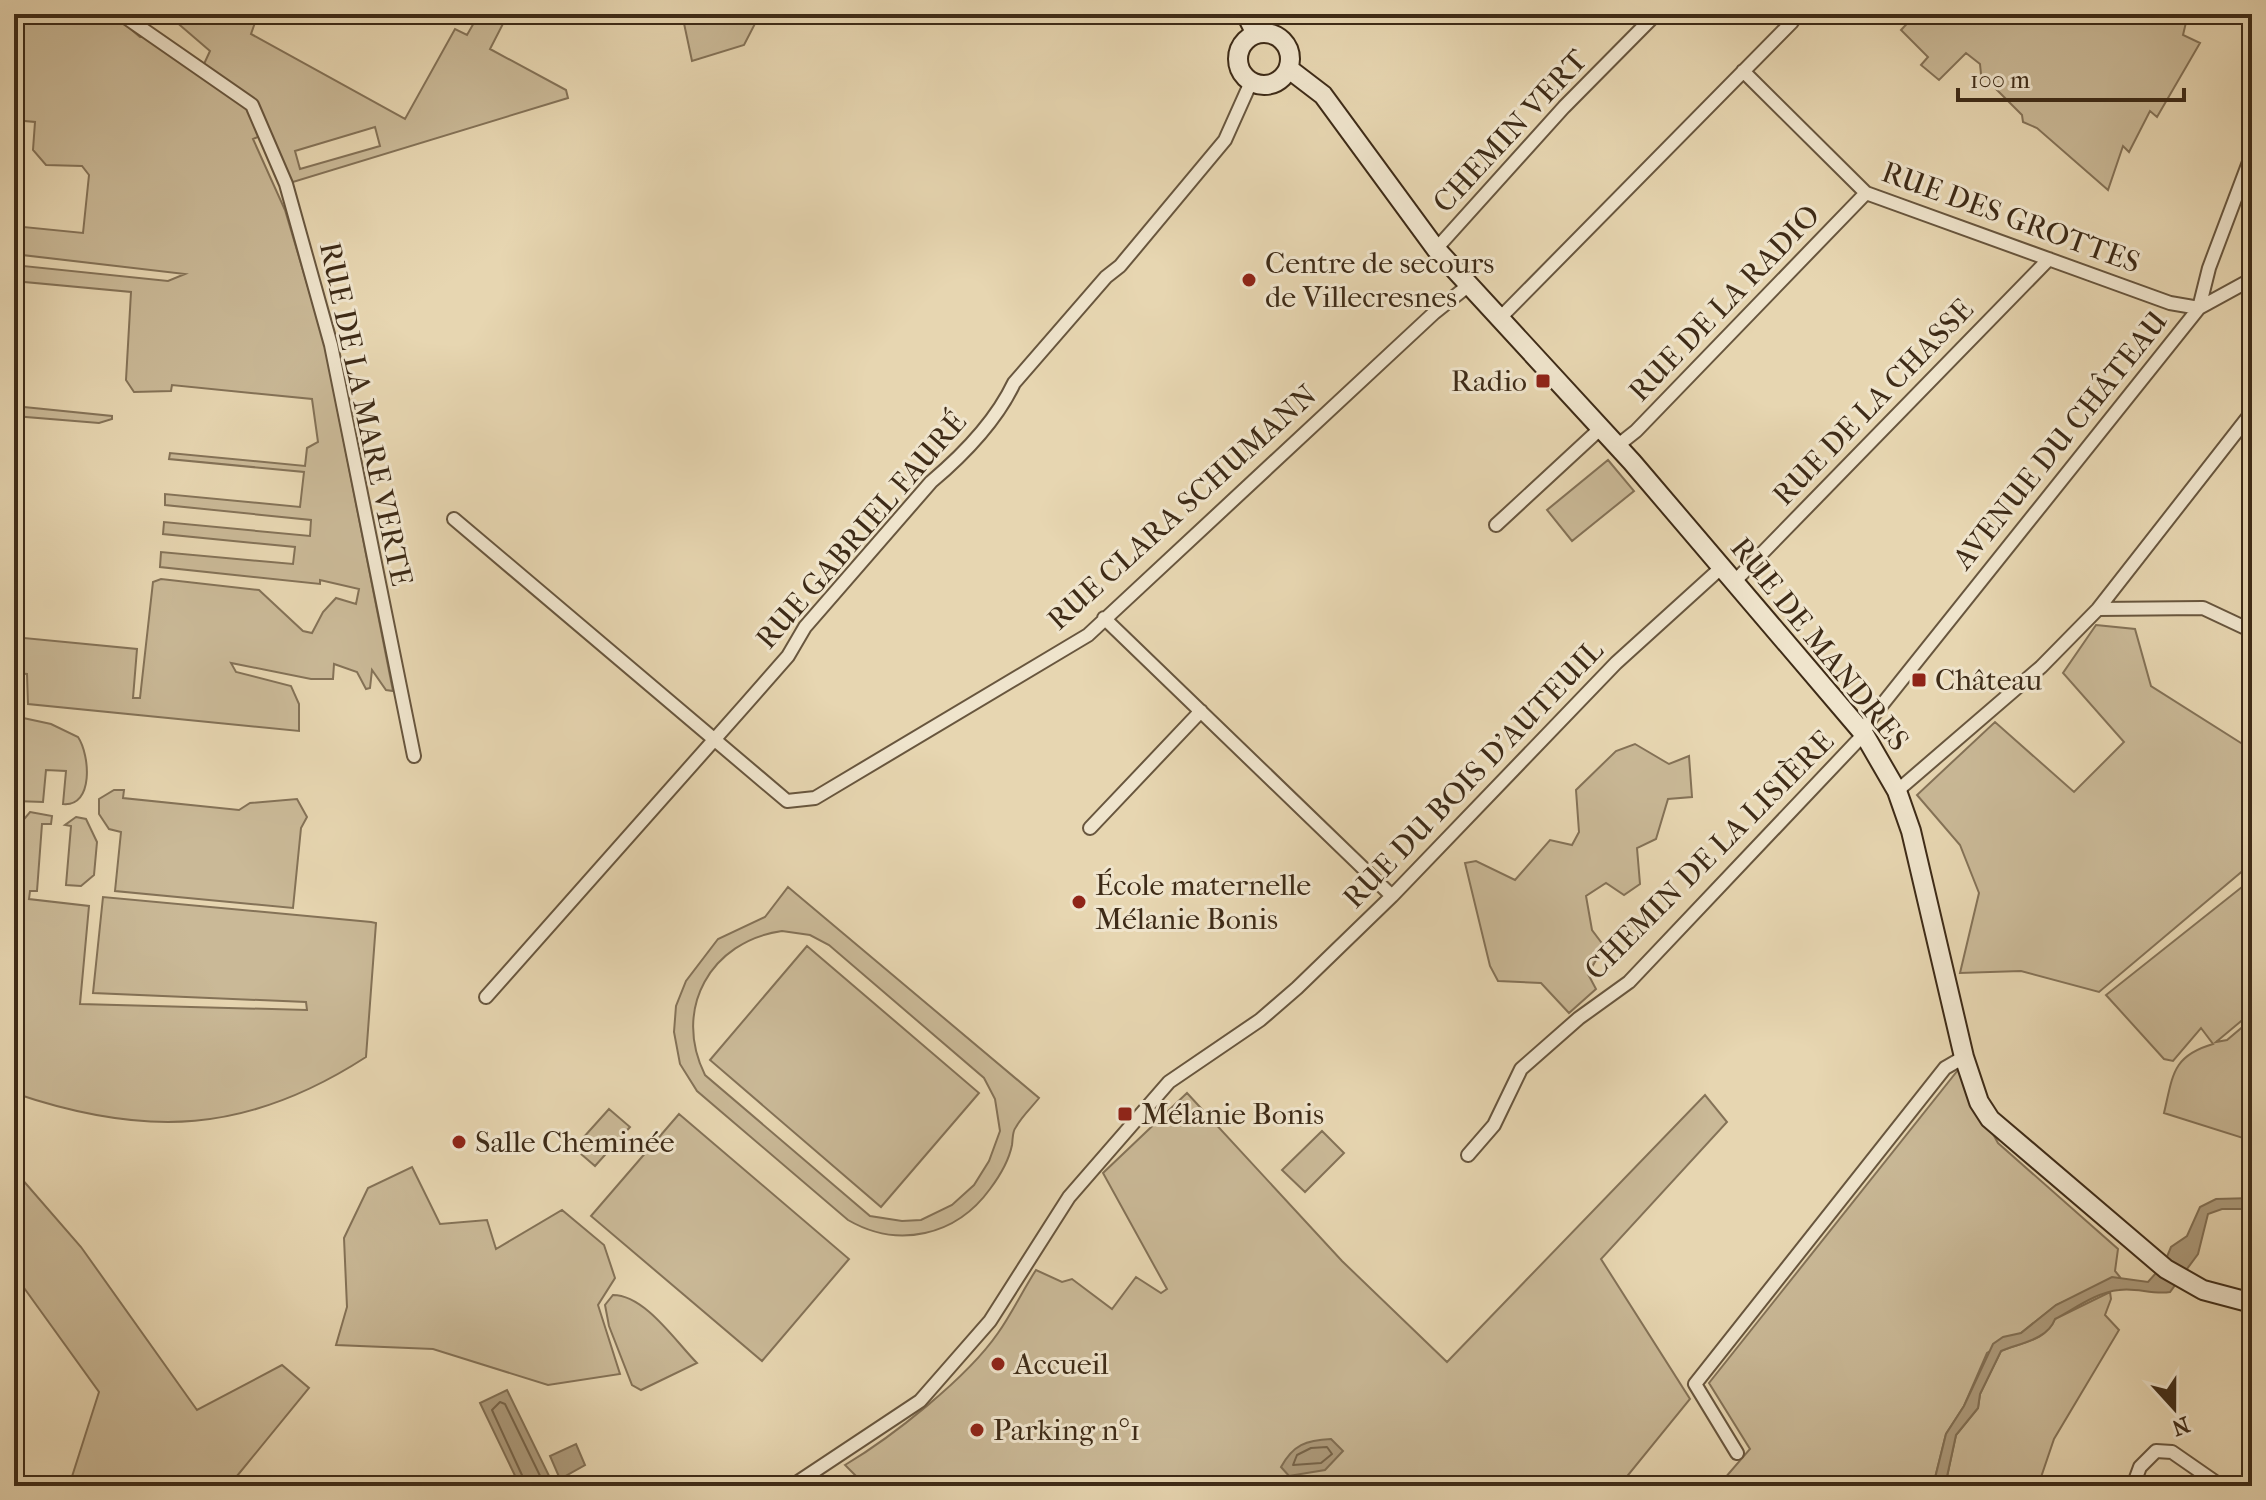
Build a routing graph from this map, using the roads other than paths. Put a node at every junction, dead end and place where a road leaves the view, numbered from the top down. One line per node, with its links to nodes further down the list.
1 (121, 14): 29 (street, RUE DE LA MARE VERTE)
2 (1246, 14): 5 (street)
3 (1656, 14): 11 (street, CHEMIN VERT)
4 (1792, 22): 7 (street)
5 (1256, 34): 6 (street); 8 (street)
6 (1289, 69): 8 (street); 11 (street, RUE DE MANDRES)
7 (1743, 71): 10 (street, RUE DES GROTTES); 16 (street)
8 (1251, 82): 28 (street, RUE GABRIEL FAURÉ)
9 (2252, 154): 15 (street, AVENUE DU CHÂTEAU)
10 (1866, 193): 12 (street, RUE DES GROTTES); 19 (street, RUE DE LA RADIO)
11 (1436, 249): 14 (street, RUE DE MANDRES)
12 (2049, 259): 15 (street, RUE DES GROTTES); 22 (street, RUE DE LA CHASSE)
13 (2252, 279): 15 (street)
14 (1469, 285): 16 (street, RUE DE MANDRES); 24 (street, RUE CLARA SCHUMANN)
15 (2199, 308): 27 (street, AVENUE DU CHÂTEAU)
16 (1501, 317): 18 (street, RUE DE MANDRES)
17 (2252, 412): 23 (street)
18 (1601, 428): 19 (street, RUE DE MANDRES); 21 (street)
19 (1617, 446): 22 (street, RUE DE MANDRES)
20 (454, 519): 28 (street, RUE CLARA SCHUMANN)
21 (1496, 525)
22 (1729, 573): 27 (street, RUE DE MANDRES); 32 (street, RUE DU BOIS D'AUTEUIL)
23 (2098, 609): 25 (street); 30 (street)
24 (1104, 618): 26 (street); 28 (street, RUE CLARA SCHUMANN)
25 (2252, 631)
26 (1201, 711): 31 (street); 32 (street)
27 (1864, 734): 30 (street, RUE DE MANDRES); 35 (street, CHEMIN DE LA LISIÈRE)
28 (714, 741): 33 (street, RUE GABRIEL FAURÉ)
29 (414, 756)
30 (1897, 791): 34 (street, RUE DE MANDRES)
31 (1090, 828)
32 (1392, 896): 38 (street, RUE DU BOIS D'AUTEUIL)
33 (486, 997)
34 (1964, 1057): 36 (street, RUE DE MANDRES); 37 (street)
35 (1468, 1155)
36 (2252, 1303)
37 (1737, 1453)
38 (792, 1486)
39 (2133, 1486): 40 (street)
40 (2221, 1486)

